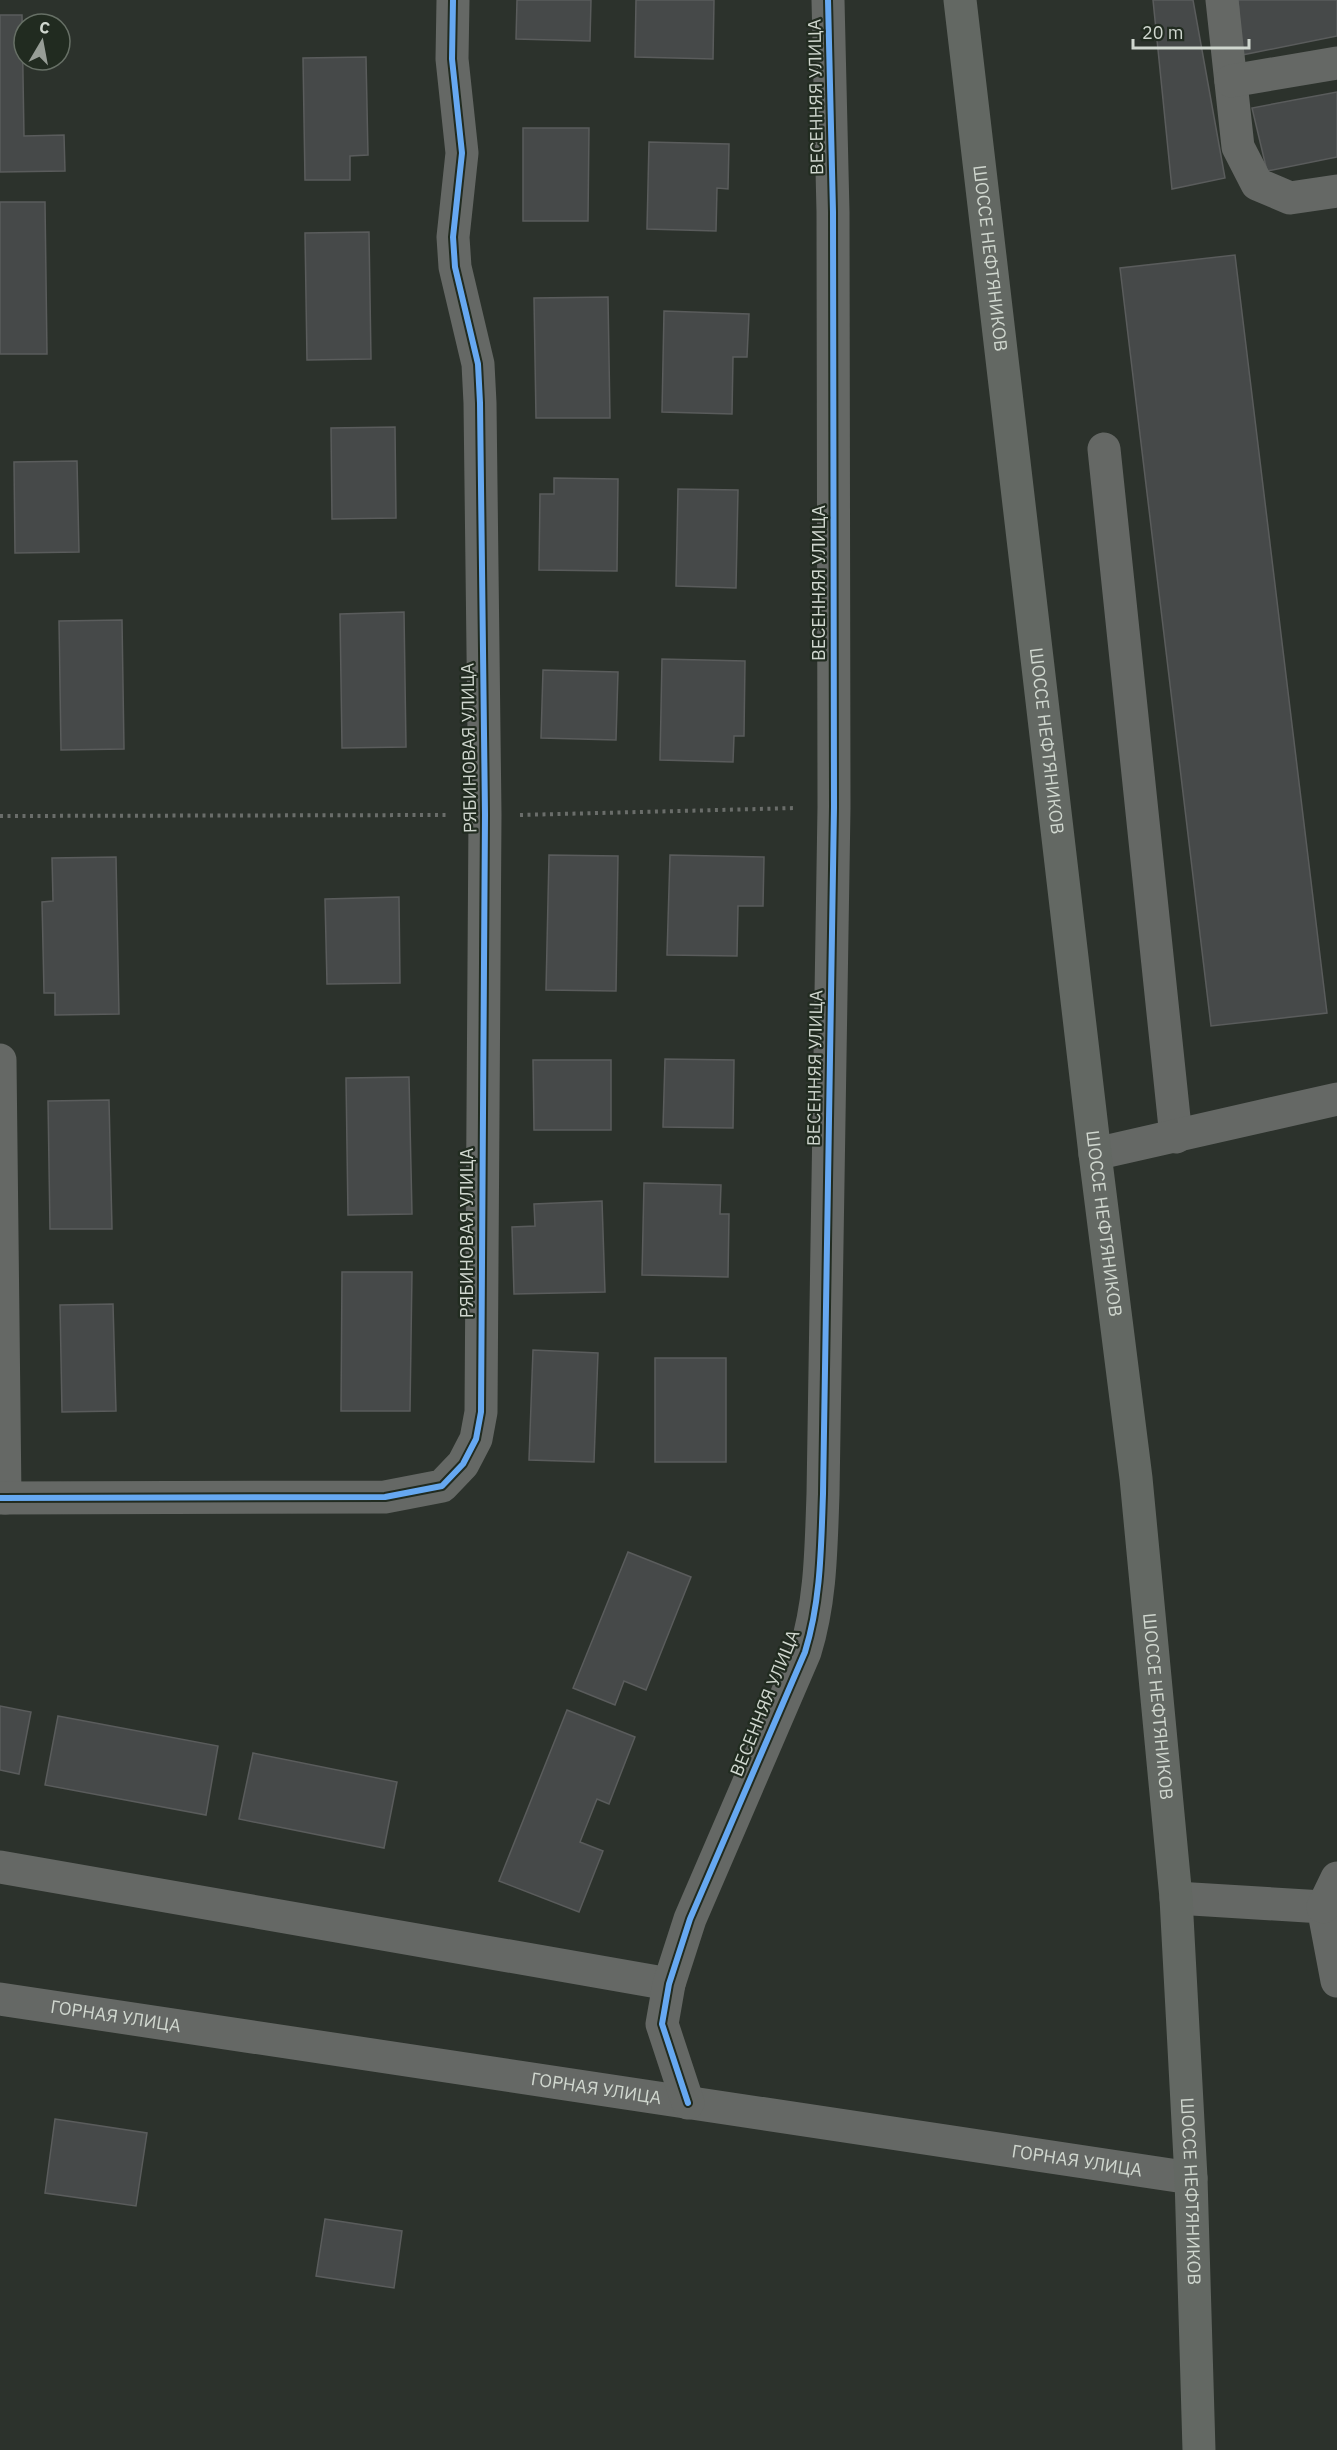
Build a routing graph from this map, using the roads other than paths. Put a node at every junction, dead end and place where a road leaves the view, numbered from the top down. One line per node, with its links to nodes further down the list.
1 (453, 0): 13 (street, РЯБИНОВАЯ УЛИЦА)
2 (828, 0): 18 (street, ВЕСЕННЯЯ УЛИЦА)
3 (960, 0): 12 (main road, ШОССЕ НЕФТЯНИКОВ)
4 (1222, 0): 6 (street)
5 (1337, 63): 6 (street)
6 (1231, 81): 7 (street)
7 (1337, 191)
8 (1104, 449): 11 (street)
9 (0, 1060): 13 (street)
10 (1337, 1099): 11 (street)
11 (1176, 1137): 12 (street)
12 (1095, 1154): 16 (main road, ШОССЕ НЕФТЯНИКОВ)
13 (3, 1498)
14 (0, 1867): 18 (street)
15 (1330, 1893): 16 (street); 17 (street)
16 (1176, 1898): 21 (main road, ШОССЕ НЕФТЯНИКОВ)
17 (1337, 1981)
18 (669, 1984): 20 (street, ВЕСЕННЯЯ УЛИЦА)
19 (0, 1999): 20 (street, ГОРНАЯ УЛИЦА)
20 (688, 2103): 21 (street, ГОРНАЯ УЛИЦА)
21 (1191, 2178): 22 (main road, ШОССЕ НЕФТЯНИКОВ)
22 (1199, 2450)

